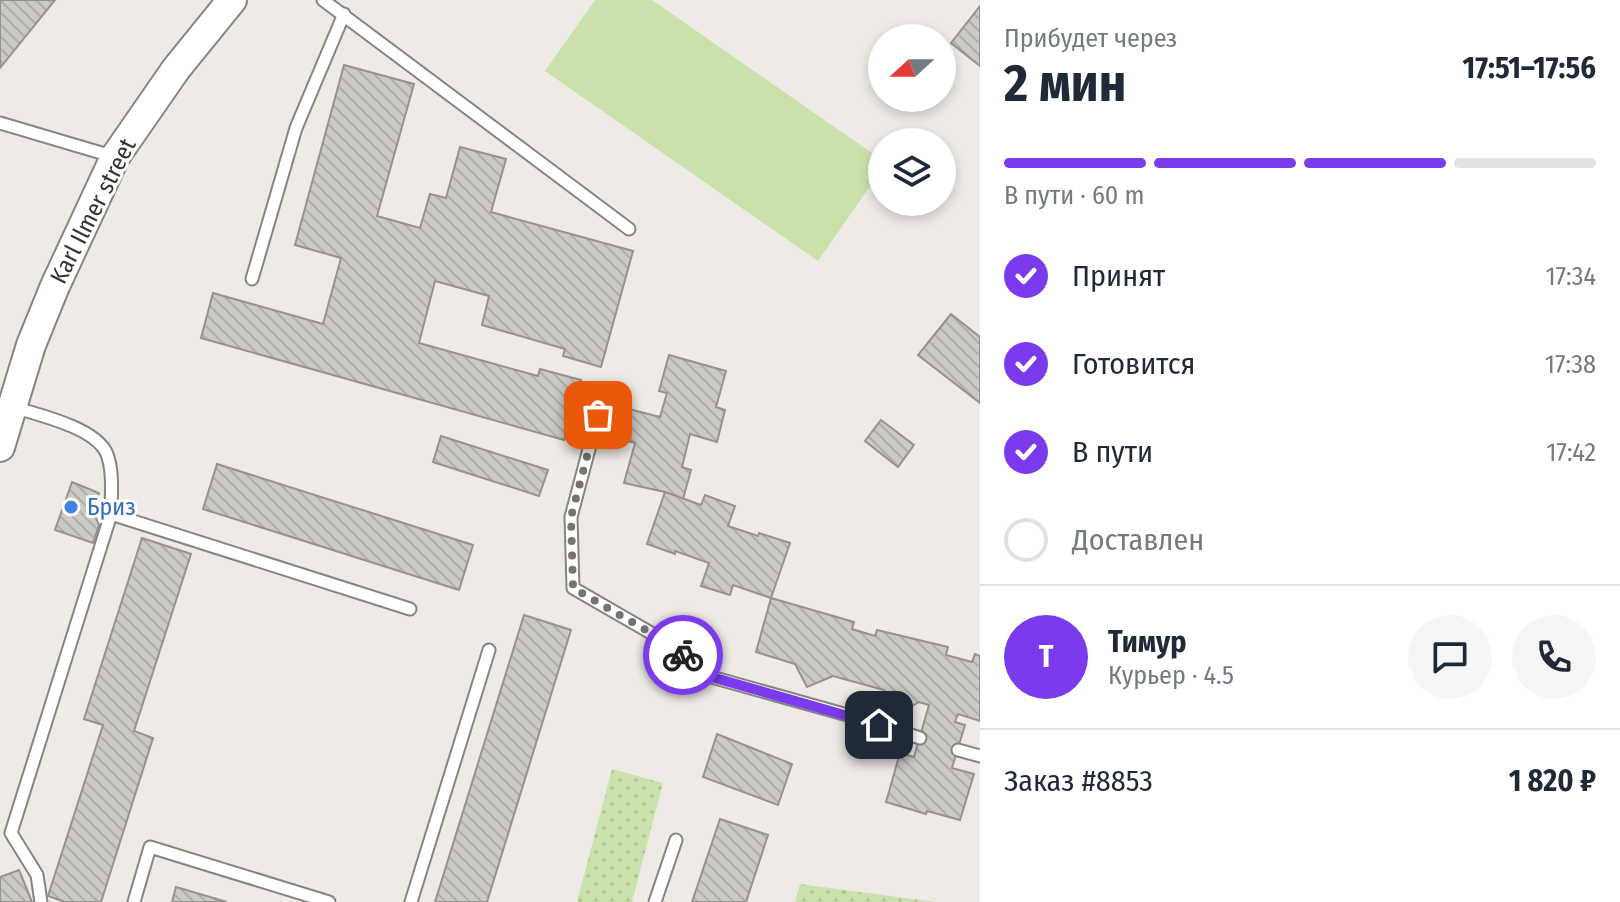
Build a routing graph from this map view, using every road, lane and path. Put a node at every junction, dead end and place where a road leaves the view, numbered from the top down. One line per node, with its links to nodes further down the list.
1 (232, 0): 5 (street, Karl Ilmer street)
2 (323, 0): 3 (lane)
3 (344, 14): 6 (lane); 7 (lane)
4 (0, 123): 5 (lane)
5 (115, 157): 8 (street, Karl Ilmer street)
6 (629, 229)
7 (252, 279)
8 (12, 407): 10 (street, Karl Ilmer street); 11 (lane)
9 (598, 415): 14 (lane)
10 (0, 447)
11 (111, 514): 12 (lane); 18 (lane)
12 (410, 609)
13 (489, 650): 21 (lane)
14 (920, 738)
15 (958, 750): 16 (lane)
16 (980, 756)
17 (676, 840): 22 (lane)
18 (41, 902)
19 (134, 902): 20 (lane)
20 (329, 902)
21 (411, 902)
22 (655, 902)

